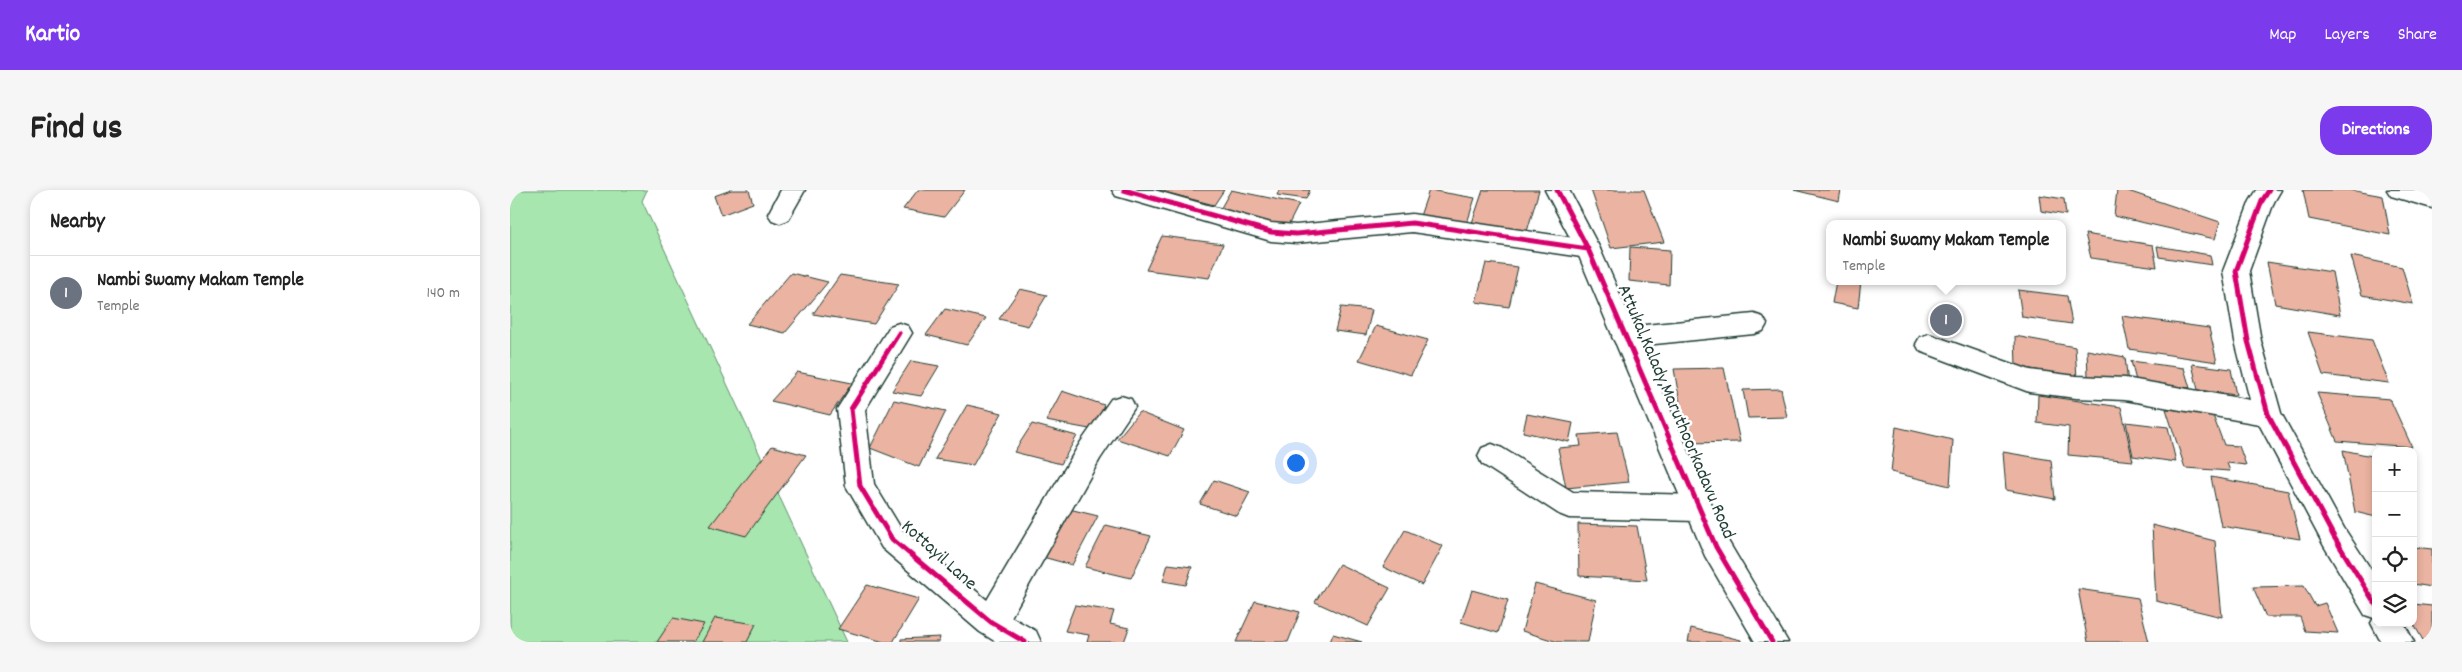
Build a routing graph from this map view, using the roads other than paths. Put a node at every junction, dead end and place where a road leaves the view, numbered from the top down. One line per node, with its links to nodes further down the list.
1 (793, 190): 7 (street)
2 (1124, 190): 8 (street)
3 (1557, 190): 8 (street, Attukal,Kalady,Maruthoorkadavu Road)
4 (2269, 190): 14 (street)
5 (2399, 190): 6 (street)
6 (2432, 199)
7 (780, 214)
8 (1588, 249): 11 (street, Attukal,Kalady,Maruthoorkadavu Road)
9 (1754, 324): 11 (street)
10 (899, 334): 18 (street, Kottayil Lane)
11 (1625, 337): 16 (street, Attukal,Kalady,Maruthoorkadavu Road)
12 (1929, 344): 14 (street)
13 (1122, 407): 18 (street)
14 (2268, 414): 17 (street)
15 (1492, 456): 16 (street)
16 (1698, 508): 21 (street, Attukal,Kalady,Maruthoorkadavu Road)
17 (2372, 599)
18 (991, 622): 20 (street, Kottayil Lane)
19 (2389, 627): 22 (street)
20 (1025, 642)
21 (1772, 642)
22 (2398, 642)

